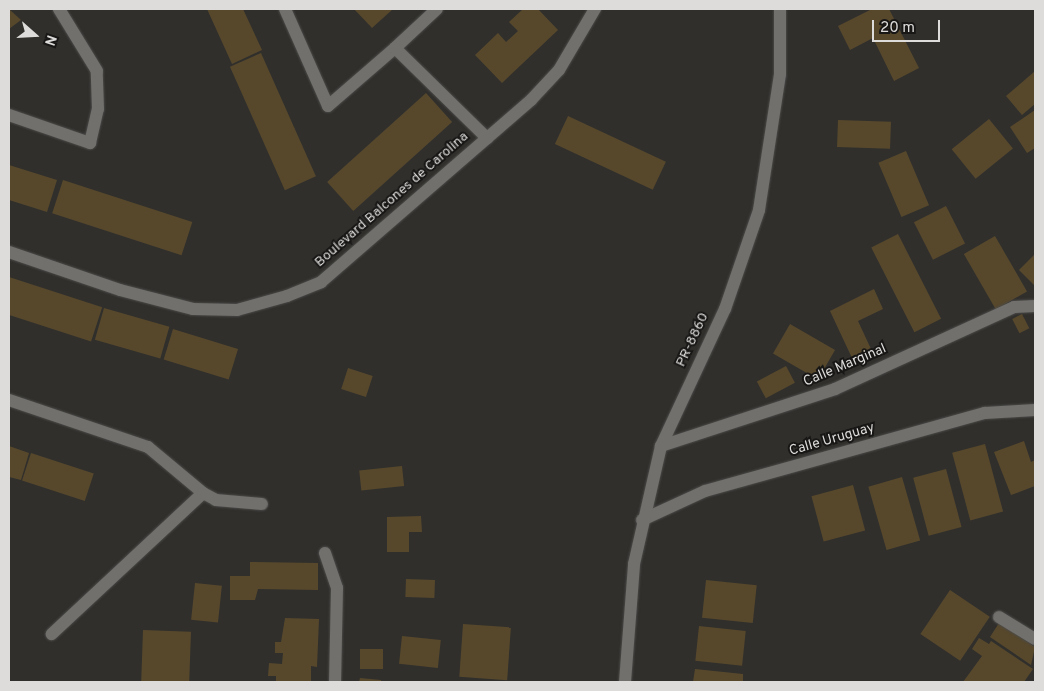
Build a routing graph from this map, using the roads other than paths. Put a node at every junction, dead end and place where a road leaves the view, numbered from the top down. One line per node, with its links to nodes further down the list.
1 (59, 9): 7 (street)
2 (285, 9): 6 (street)
3 (437, 9): 6 (street)
4 (595, 9): 8 (street, Boulevard Balcones de Carolina)
5 (780, 9): 13 (street, PR-8860 / PR-8860)
6 (395, 48): 8 (street)
7 (9, 115)
8 (486, 138): 9 (street, Boulevard Balcones de Carolina)
9 (9, 252)
10 (1035, 306): 13 (street, Calle Marginal)
11 (9, 400): 14 (street)
12 (1035, 410): 16 (street, Calle Uruguay)
13 (661, 446): 16 (street, PR-8860 / PR-8860)
14 (203, 493): 15 (street); 19 (street)
15 (262, 504)
16 (642, 520): 22 (street, PR-8860 / PR-8860)
17 (325, 553): 21 (street)
18 (999, 617): 20 (street)
19 (52, 634)
20 (1035, 639)
21 (335, 682)
22 (625, 682)

